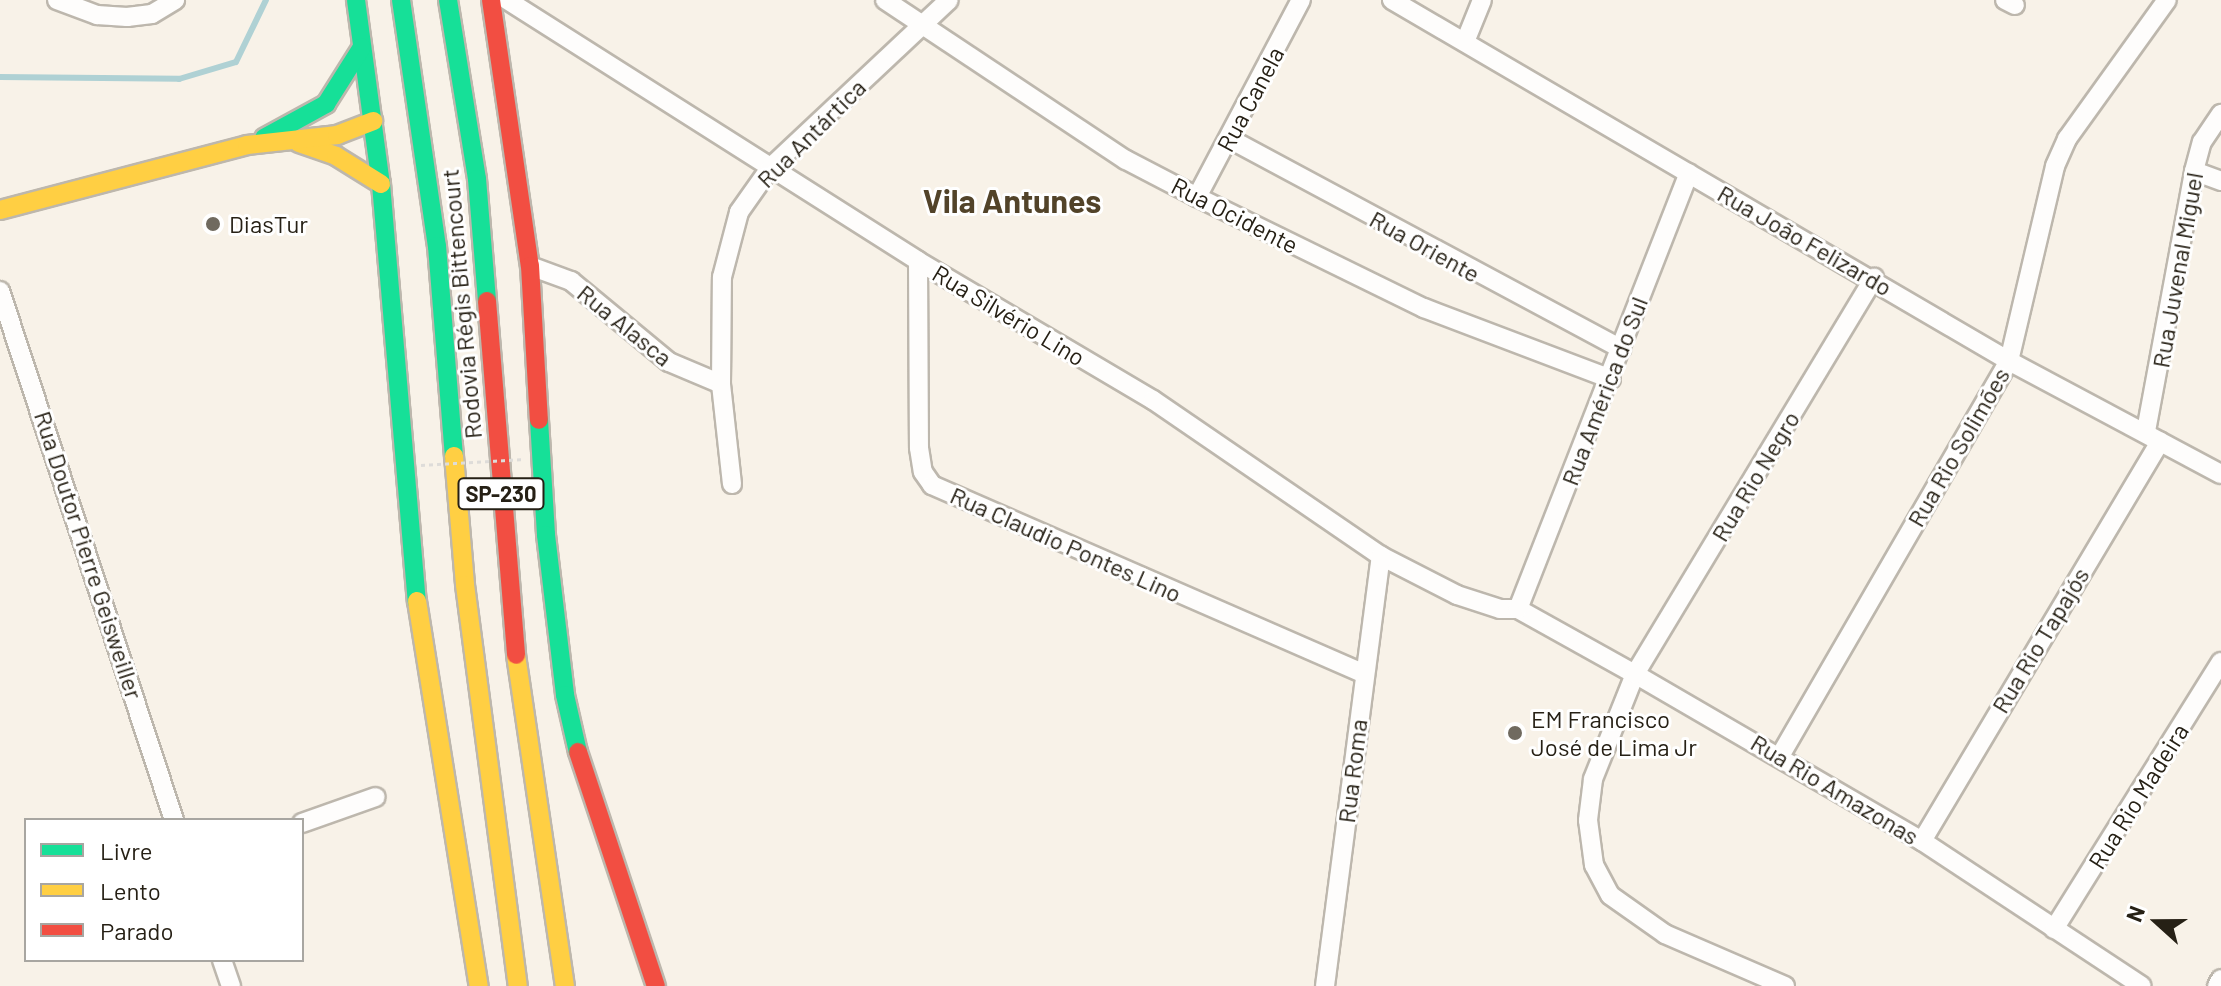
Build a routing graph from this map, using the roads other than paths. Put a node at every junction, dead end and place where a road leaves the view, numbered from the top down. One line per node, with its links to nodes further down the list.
1 (57, 0): 2 (street)
2 (175, 0)
3 (356, 0): 16 (main road)
4 (401, 0): 55 (main road, Rodovia Régis Bittencourt / SP-230)
5 (448, 0): 56 (main road, Rodovia Régis Bittencourt / SP-230)
6 (491, 0): 30 (main road)
7 (507, 0): 22 (street, Rua Silvério Lino)
8 (885, 0): 14 (street, Rua Ocidente)
9 (949, 0): 14 (street, Rua Antártica)
10 (1301, 0): 19 (street, Rua Canela)
11 (1392, 0): 15 (street, Rua João Felizardo)
12 (1482, 0): 15 (street)
13 (2167, 0): 34 (street, Rua Rio Solimões)
14 (921, 25): 22 (street, Rua Antártica); 27 (street, Rua Ocidente)
15 (1465, 42): 24 (street, Rua João Felizardo)
16 (362, 47): 18 (main road); 21 (main road)
17 (2221, 114): 23 (street, Rua Juvenal Miguel)
18 (373, 121): 20 (main road); 26 (main road)
19 (1230, 139): 27 (street, Rua Canela); 33 (street, Rua Oriente)
20 (293, 140): 21 (main road); 26 (main road)
21 (247, 145): 28 (main road)
22 (770, 168): 29 (street, Rua Silvério Lino); 36 (street, Rua Antártica)
23 (2194, 171): 25 (street); 37 (street, Rua Juvenal Miguel)
24 (1689, 173): 31 (street, Rua João Felizardo); 33 (street, Rua América do Sul)
25 (2221, 181)
26 (381, 184): 54 (main road)
27 (1197, 197): 35 (street, Rua Ocidente)
28 (0, 210)
29 (918, 261): 40 (street, Rua Silvério Lino); 43 (street, Rua Claudio Pontes Lino)
30 (530, 266): 36 (street, Rua Alasca); 57 (main road)
31 (1874, 278): 34 (street, Rua João Felizardo); 44 (street, Rua Rio Negro)
32 (0, 291): 47 (street, Rua Doutor Pierre Geisweiller)
33 (1621, 349): 35 (street, Rua América do Sul)
34 (2009, 361): 37 (street, Rua João Felizardo); 45 (street, Rua Rio Solimões)
35 (1611, 379): 41 (street, Rua América do Sul)
36 (721, 384): 39 (street, Rua Antártica)
37 (2153, 436): 38 (street, Rua João Felizardo); 49 (street, Rua Rio Tapajós)
38 (2221, 474)
39 (732, 484)
40 (1381, 556): 41 (street, Rua Silvério Lino); 43 (street, Rua Roma)
41 (1518, 609): 44 (street, Rua Rio Amazonas)
42 (2221, 662): 50 (street, Rua Rio Madeira)
43 (1365, 674): 58 (street, Rua Roma)
44 (1635, 674): 45 (street, Rua Rio Amazonas); 59 (street, Rua Rio Negro)
45 (1780, 756): 49 (street, Rua Rio Amazonas)
46 (376, 797): 48 (street)
47 (173, 818)
48 (304, 822)
49 (1922, 841): 50 (street, Rua Rio Amazonas)
50 (2054, 929): 60 (street, Rua Rio Amazonas)
51 (223, 962): 53 (street)
52 (2221, 979): 61 (street)
53 (231, 986)
54 (479, 986)
55 (518, 986)
56 (565, 986)
57 (656, 986)
58 (1325, 986)
59 (1785, 986)
60 (2142, 986)
61 (2217, 986)

